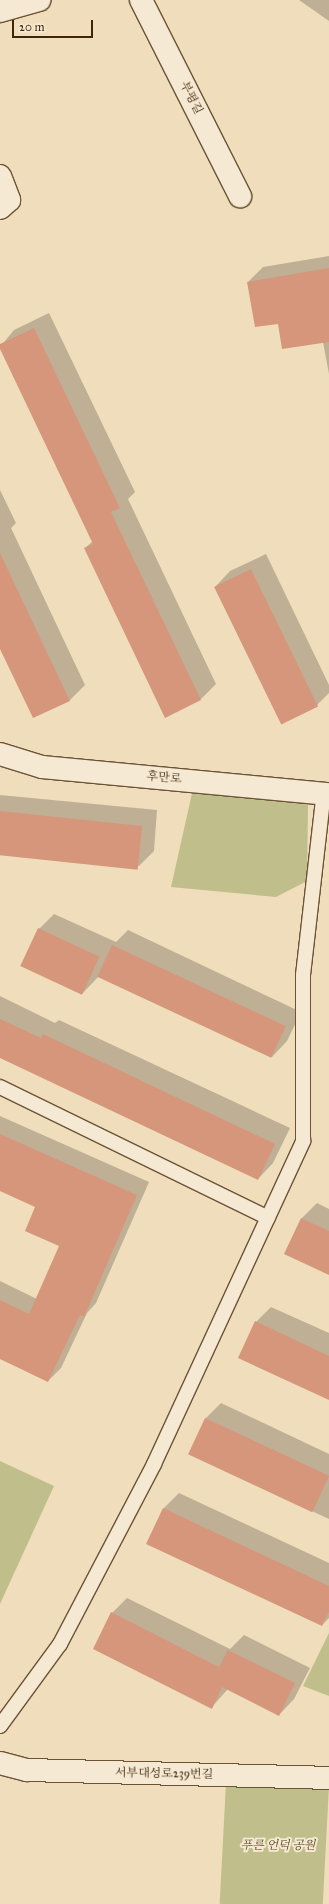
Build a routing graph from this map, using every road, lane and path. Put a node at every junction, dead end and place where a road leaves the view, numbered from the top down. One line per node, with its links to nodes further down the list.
1 (39, 0): 3 (street)
2 (142, 0): 5 (street, 부평길)
3 (0, 11)
4 (0, 176): 6 (street)
5 (240, 196)
6 (0, 208)
7 (0, 754): 8 (street, 후만로)
8 (326, 793): 10 (lane)
9 (0, 1087): 10 (lane)
10 (268, 1218): 11 (lane)
11 (0, 1726)
12 (0, 1763): 13 (street, 서부대성로239번길)
13 (329, 1778)

